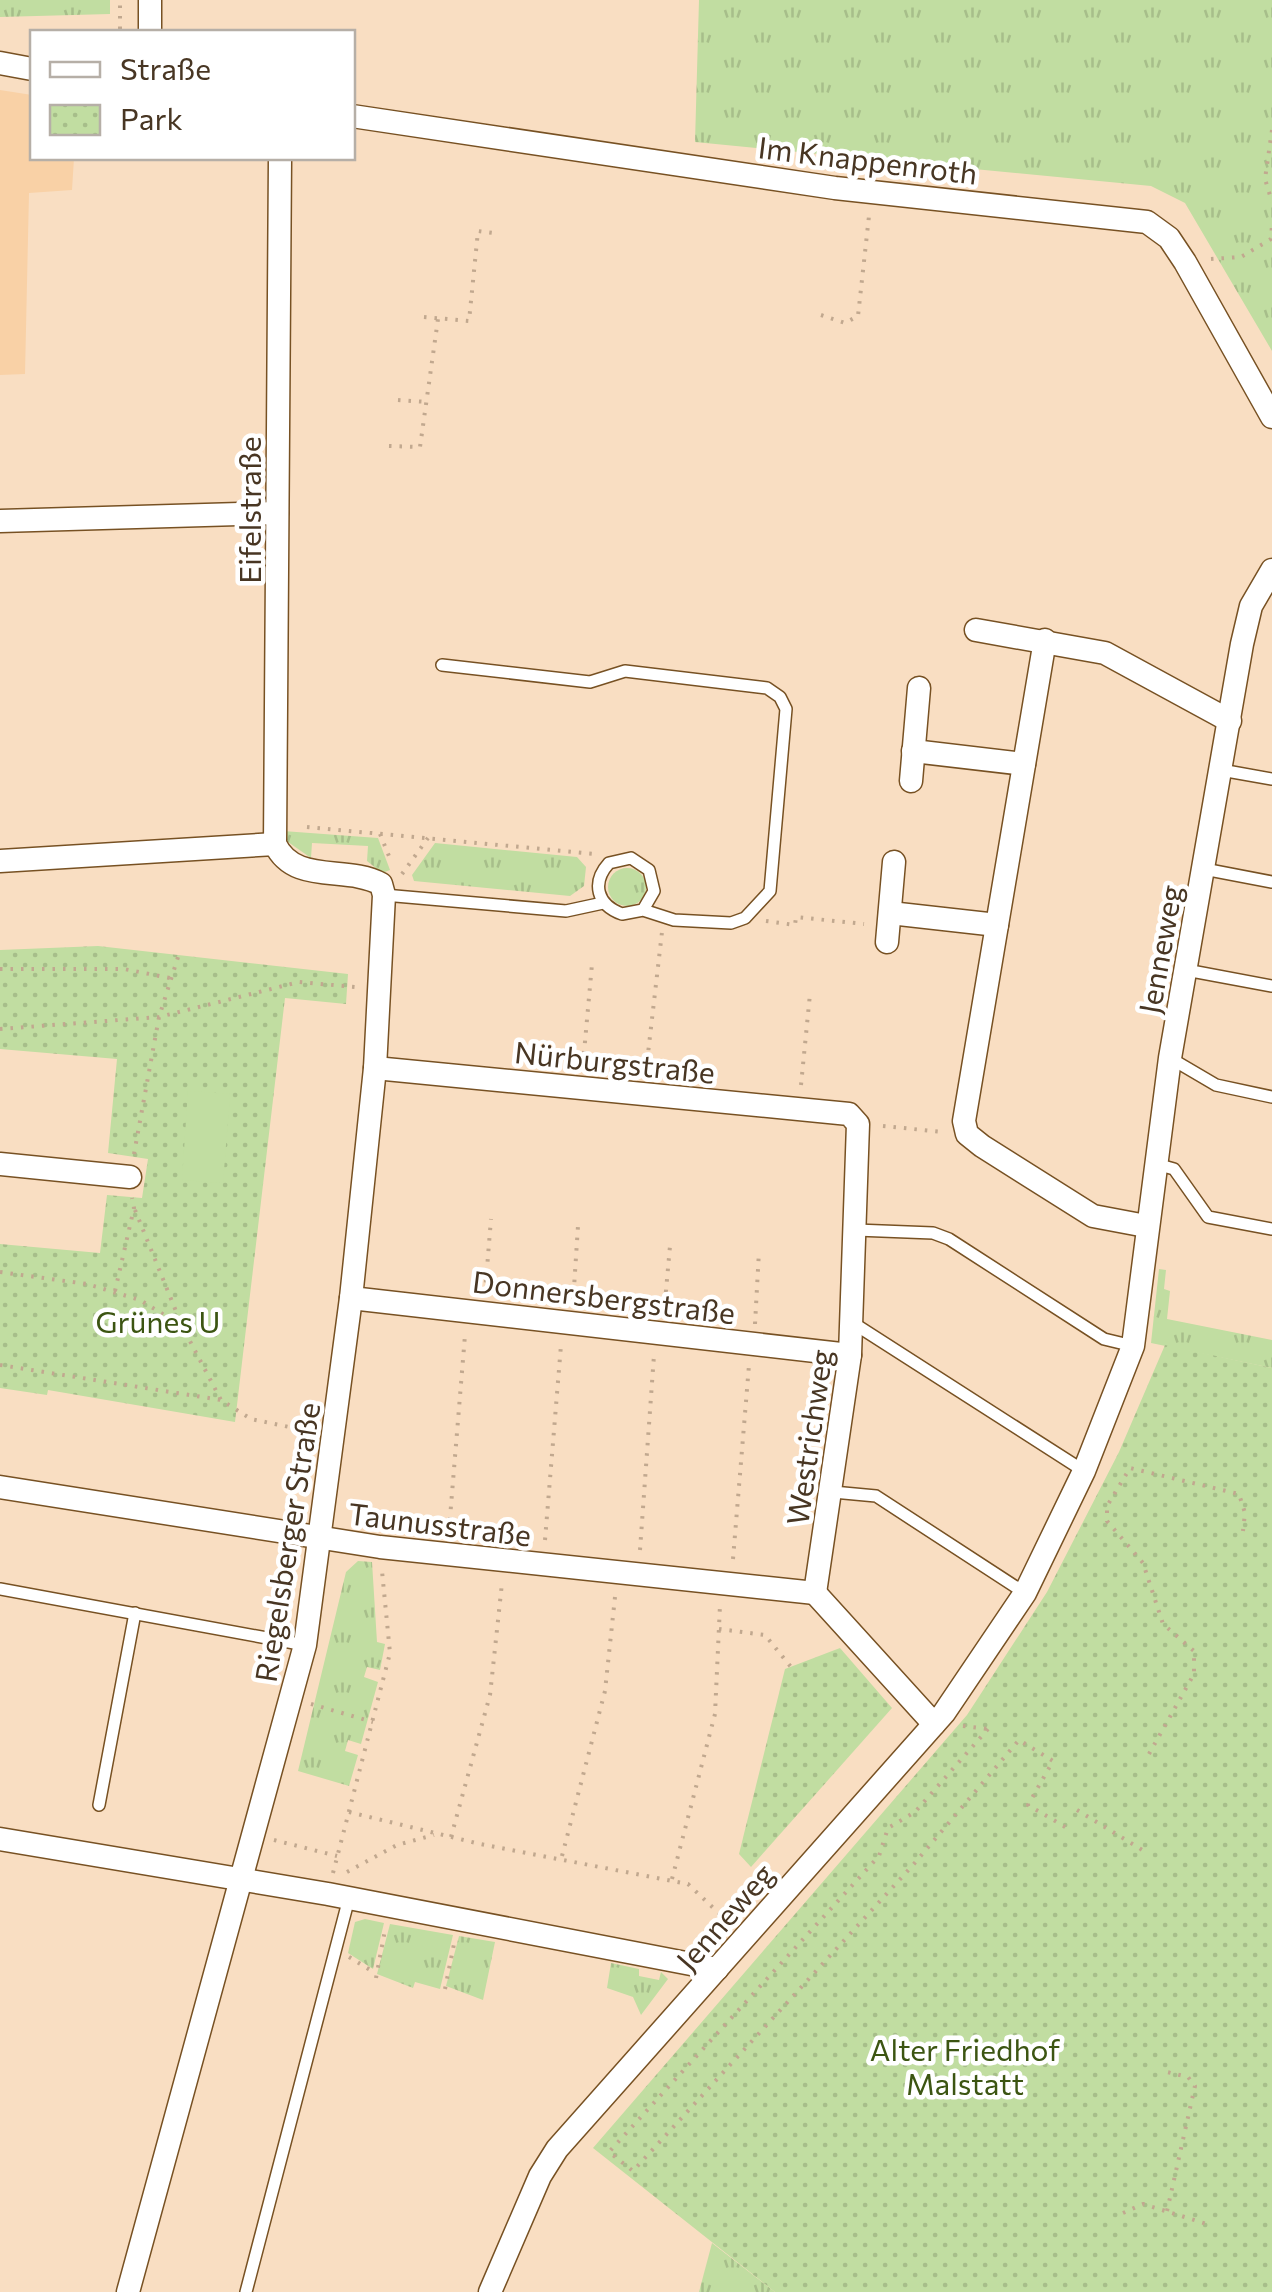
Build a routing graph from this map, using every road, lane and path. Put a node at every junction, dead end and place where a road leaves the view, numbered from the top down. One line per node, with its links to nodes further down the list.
1 (120, 0): 3 (path)
2 (150, 0): 4 (street)
3 (120, 29)
4 (150, 30)
5 (0, 64): 6 (street)
6 (30, 69)
7 (355, 116): 10 (street, Im Knappenroth)
8 (1272, 130): 11 (path)
9 (280, 160): 22 (street, Eifelstraße)
10 (870, 191): 14 (street, Im Knappenroth); 15 (path)
11 (1272, 202)
12 (1272, 224): 14 (path)
13 (494, 233): 17 (path)
14 (1185, 262): 20 (street, Im Knappenroth)
15 (821, 315)
16 (424, 317): 17 (path)
17 (438, 318): 19 (path)
18 (398, 400): 19 (path)
19 (427, 402): 21 (path)
20 (1272, 416)
21 (389, 446)
22 (277, 513): 23 (street); 37 (street, Eifelstraße)
23 (0, 521)
24 (1272, 570): 29 (street, Jenneweg)
25 (976, 630): 26 (street)
26 (1045, 640): 29 (street); 31 (street)
27 (442, 665): 46 (lane)
28 (918, 688): 30 (street)
29 (1230, 722): 32 (street, Jenneweg)
30 (913, 751): 31 (street); 34 (street)
31 (1024, 764): 48 (street)
32 (1222, 770): 33 (lane); 41 (street, Jenneweg)
33 (1272, 779)
34 (910, 781)
35 (306, 826): 36 (path)
36 (428, 838): 38 (path); 43 (path)
37 (279, 852): 39 (street); 43 (street)
38 (620, 858): 44 (lane); 45 (lane)
39 (0, 861)
40 (894, 862): 49 (street)
41 (1204, 868): 42 (lane); 53 (street, Jenneweg)
42 (1272, 882)
43 (391, 887): 44 (lane); 56 (street, Riegelsberger Straße)
44 (603, 903): 45 (lane)
45 (642, 910): 46 (lane)
46 (663, 917): 63 (path)
47 (790, 924): 49 (path)
48 (997, 925): 49 (street); 75 (street)
49 (889, 928)
50 (179, 954): 54 (path)
51 (592, 964): 62 (path)
52 (0, 970): 54 (path)
53 (1186, 970): 55 (lane); 60 (street, Jenneweg)
54 (170, 978): 58 (path)
55 (1272, 986)
56 (380, 989): 58 (path); 61 (street, Riegelsberger Straße)
57 (810, 994): 65 (path)
58 (159, 1018): 59 (path)
59 (0, 1029)
60 (1170, 1058): 64 (lane); 70 (street, Jenneweg)
61 (375, 1068): 62 (street, Nürburgstraße); 81 (street, Riegelsberger Straße)
62 (581, 1088): 63 (street, Nürburgstraße)
63 (643, 1094): 65 (street, Nürburgstraße)
64 (1272, 1097)
65 (798, 1109): 66 (street, Nürburgstraße)
66 (849, 1114): 76 (street, Westrichweg)
67 (880, 1126): 68 (path)
68 (922, 1130)
69 (0, 1164): 71 (street)
70 (1156, 1164): 75 (street, Jenneweg); 77 (lane)
71 (130, 1177)
72 (134, 1208): 85 (path)
73 (490, 1219): 82 (path)
74 (578, 1226): 83 (path)
75 (1146, 1226): 88 (street, Jenneweg)
76 (856, 1230): 84 (street, Westrichweg); 88 (lane)
77 (1272, 1230)
78 (670, 1246): 86 (path)
79 (760, 1251): 87 (path)
80 (0, 1272): 85 (path)
81 (351, 1298): 82 (street, Donnersbergstraße); 92 (street, Riegelsberger Straße)
82 (475, 1312): 83 (street, Donnersbergstraße); 99 (path)
83 (567, 1322): 86 (street, Donnersbergstraße); 101 (path)
84 (853, 1323): 89 (street, Westrichweg); 93 (lane)
85 (182, 1326): 91 (path)
86 (659, 1333): 87 (street, Donnersbergstraße); 102 (path)
87 (752, 1344): 89 (street, Donnersbergstraße); 103 (path)
88 (1132, 1346): 93 (street, Jenneweg)
89 (850, 1355): 95 (street, Westrichweg)
90 (0, 1365): 91 (path)
91 (220, 1400): 92 (path)
92 (336, 1436): 97 (street, Riegelsberger Straße)
93 (1084, 1472): 106 (street, Jenneweg)
94 (0, 1487): 97 (street, Taunusstraße)
95 (833, 1492): 105 (street, Westrichweg); 106 (lane)
96 (1243, 1531): 115 (path)
97 (320, 1539): 98 (street, Taunusstraße); 109 (street, Riegelsberger Straße)
98 (380, 1547): 99 (street, Taunusstraße); 112 (path)
99 (447, 1555): 100 (street, Taunusstraße)
100 (504, 1560): 101 (street, Taunusstraße); 121 (path)
101 (543, 1564): 102 (street, Taunusstraße)
102 (628, 1573): 103 (street, Taunusstraße); 126 (path)
103 (726, 1584): 105 (street, Taunusstraße); 108 (path)
104 (0, 1589): 107 (lane)
105 (816, 1593): 113 (street)
106 (1025, 1593): 113 (street, Jenneweg)
107 (134, 1613): 109 (lane); 116 (lane)
108 (719, 1629): 110 (path); 127 (path)
109 (305, 1645): 128 (street, Riegelsberger Straße)
110 (791, 1667)
111 (317, 1706): 112 (path)
112 (374, 1722): 118 (path)
113 (934, 1724): 134 (street, Jenneweg)
114 (959, 1725): 119 (path)
115 (1149, 1754)
116 (99, 1806)
117 (1077, 1810): 124 (path)
118 (349, 1812): 120 (path); 125 (path)
119 (1067, 1828)
120 (439, 1834): 121 (path); 125 (path)
121 (451, 1837): 126 (path)
122 (0, 1838): 128 (street)
123 (274, 1840): 125 (path)
124 (1144, 1851)
125 (337, 1856)
126 (562, 1858): 127 (path)
127 (672, 1879): 130 (path)
128 (242, 1880): 129 (street); 140 (street, Riegelsberger Straße)
129 (349, 1898): 134 (street); 141 (lane)
130 (723, 1917)
131 (386, 1924): 133 (path)
132 (456, 1936): 135 (path)
133 (347, 1956)
134 (717, 1969): 142 (street, Jenneweg)
135 (445, 1990)
136 (1168, 2072): 137 (path)
137 (1167, 2211): 138 (path); 139 (path)
138 (1123, 2213)
139 (1210, 2225)
140 (128, 2292)
141 (246, 2292)
142 (490, 2292)

